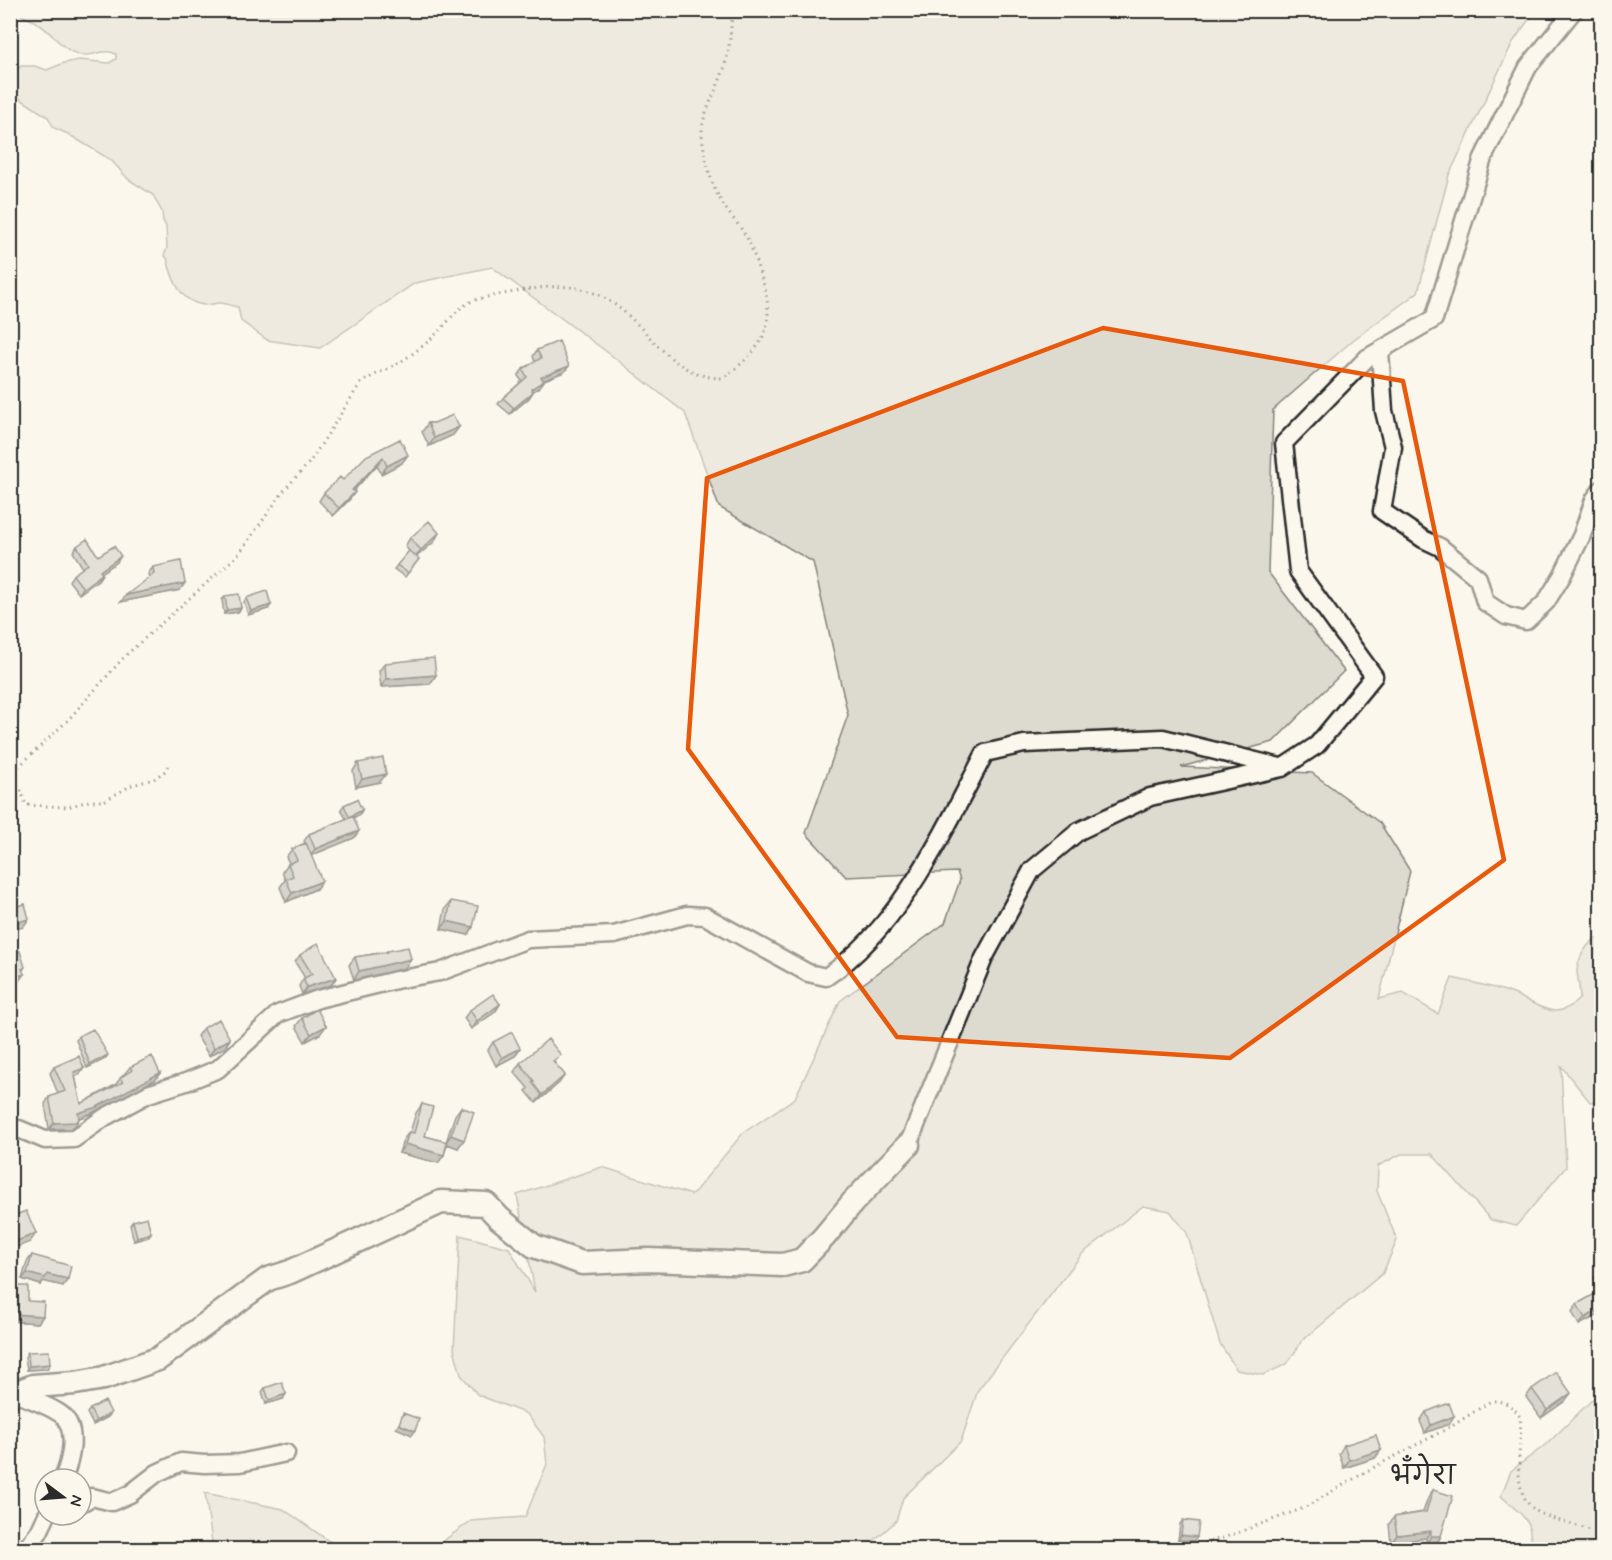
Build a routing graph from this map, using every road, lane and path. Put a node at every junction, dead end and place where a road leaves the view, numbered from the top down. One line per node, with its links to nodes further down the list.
1 (732, 10): 7 (path)
2 (1574, 10): 3 (street)
3 (1380, 351): 4 (street); 6 (street)
4 (1602, 489)
5 (169, 763): 7 (path)
6 (1282, 768): 8 (street); 9 (street)
7 (12, 771)
8 (10, 1133)
9 (908, 1145): 10 (street)
10 (12, 1394): 12 (street)
11 (286, 1453): 13 (street)
12 (68, 1467)
13 (93, 1497)
14 (41, 1527): 16 (street)
15 (46, 1527): 16 (street)
16 (39, 1532): 18 (street)
17 (1602, 1535): 19 (path)
18 (25, 1550)
19 (1163, 1550)

